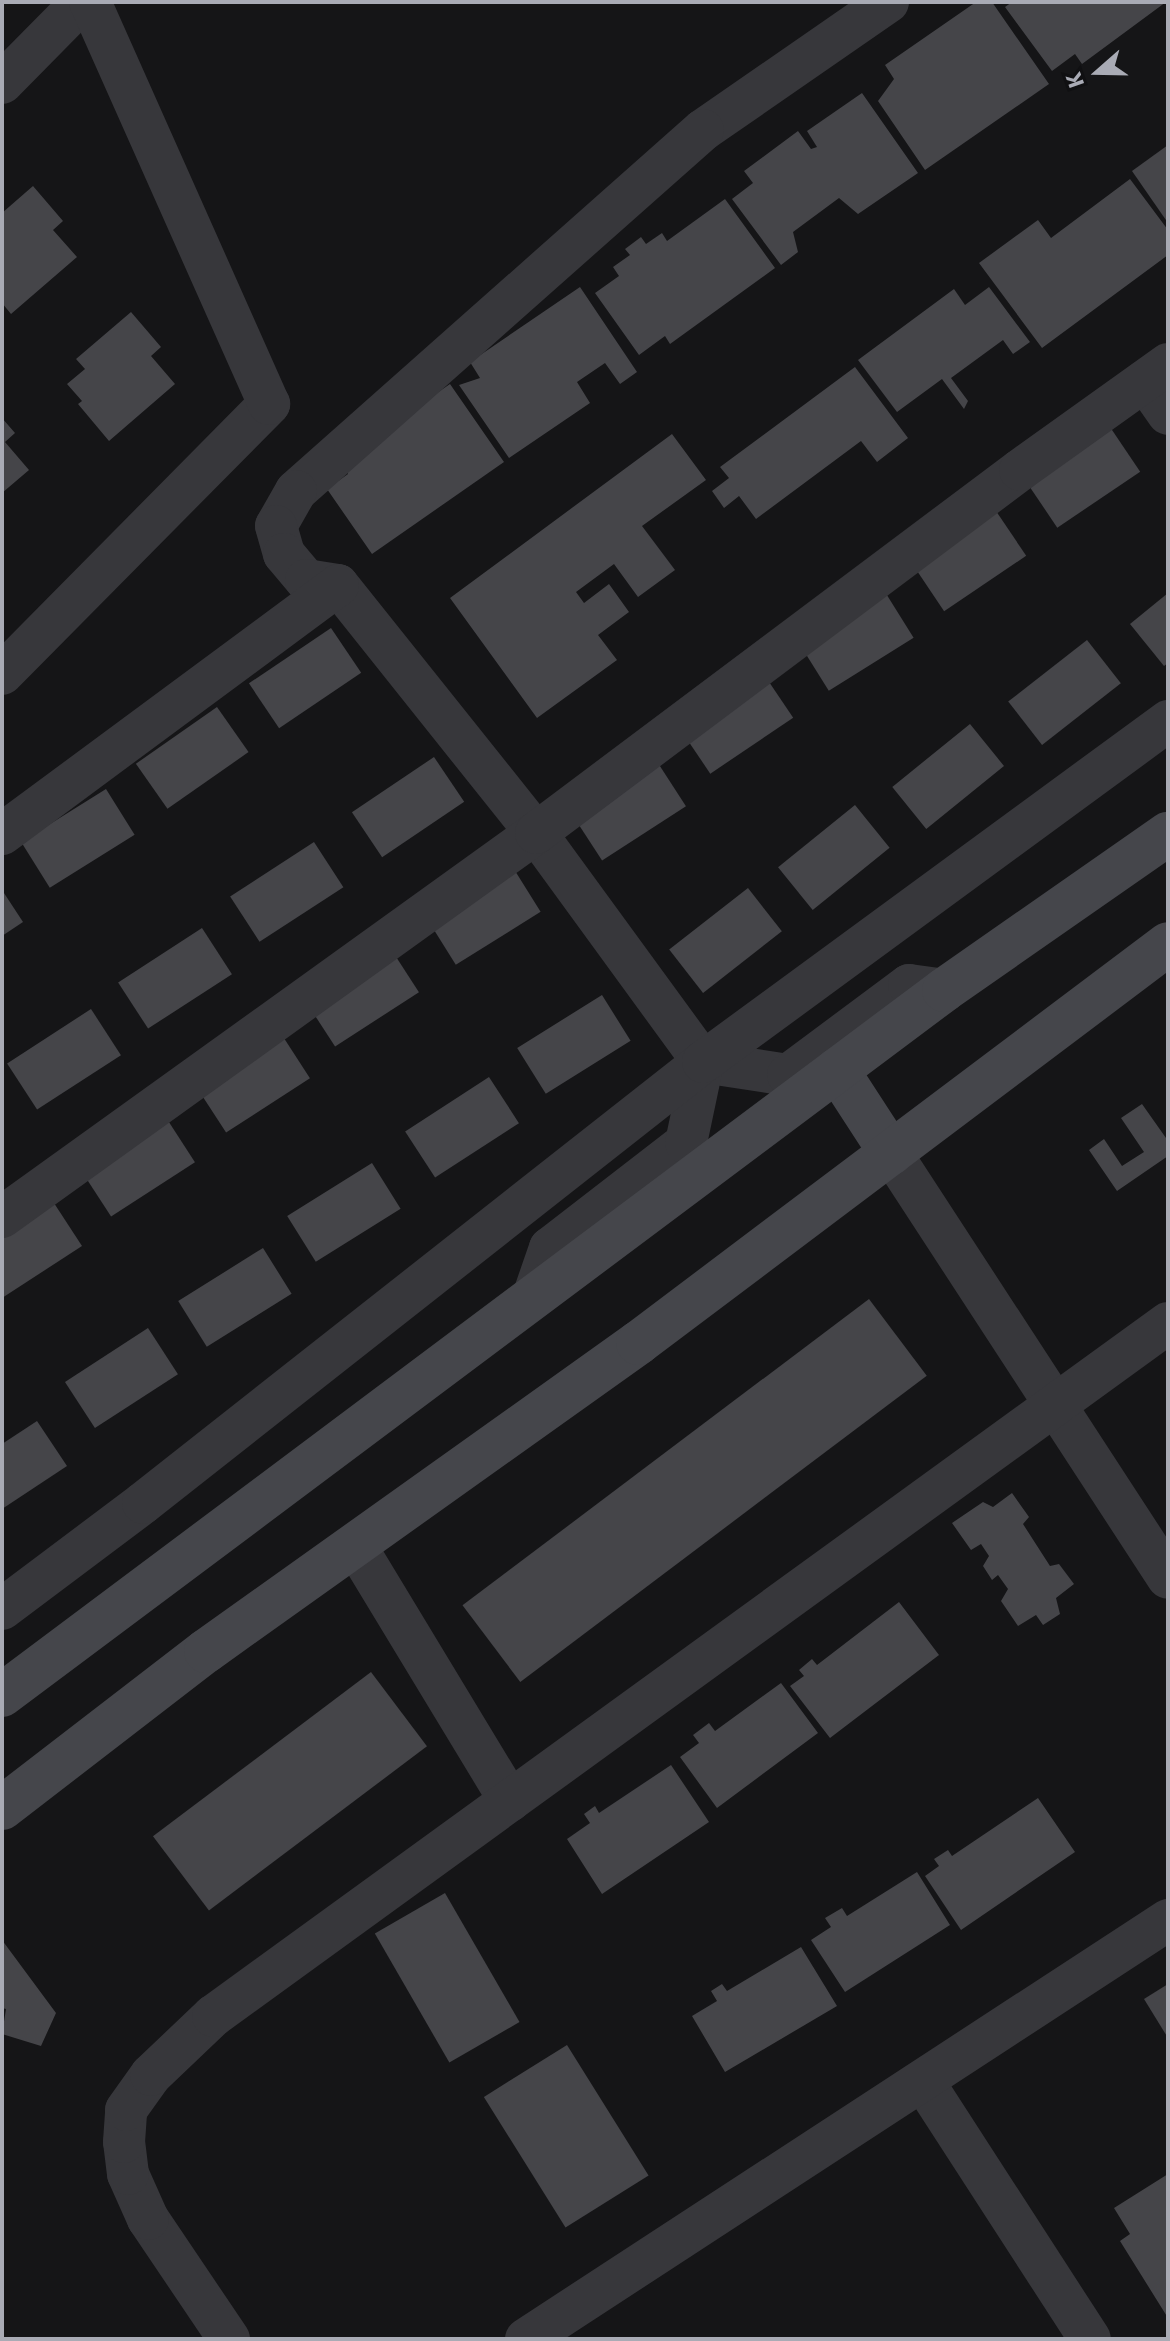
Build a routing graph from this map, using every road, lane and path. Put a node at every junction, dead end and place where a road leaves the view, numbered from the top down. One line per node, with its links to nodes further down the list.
1 (82, 2): 4 (street)
2 (90, 2): 7 (street)
3 (888, 2): 6 (street)
4 (2, 83)
5 (1160, 386): 9 (street)
6 (338, 585): 9 (street); 10 (street)
7 (2, 674)
8 (1168, 721): 14 (street)
9 (536, 833): 14 (street); 17 (street)
10 (2, 834)
11 (1168, 834): 13 (street)
12 (1168, 944): 16 (street)
13 (944, 990): 14 (street); 15 (street)
14 (703, 1062): 18 (street); 23 (street)
15 (837, 1070): 16 (street); 18 (street)
16 (891, 1153): 20 (street); 21 (street)
17 (2, 1217)
18 (533, 1297): 24 (street)
19 (1168, 1323): 20 (street)
20 (1055, 1405): 22 (street); 25 (street)
21 (355, 1545): 25 (street); 26 (street)
22 (1168, 1578)
23 (2, 1609)
24 (2, 1695)
25 (510, 1801): 29 (street)
26 (2, 1808)
27 (1168, 1920): 28 (street)
28 (923, 2081): 30 (street); 31 (street)
29 (229, 2339)
30 (526, 2339)
31 (1090, 2339)

